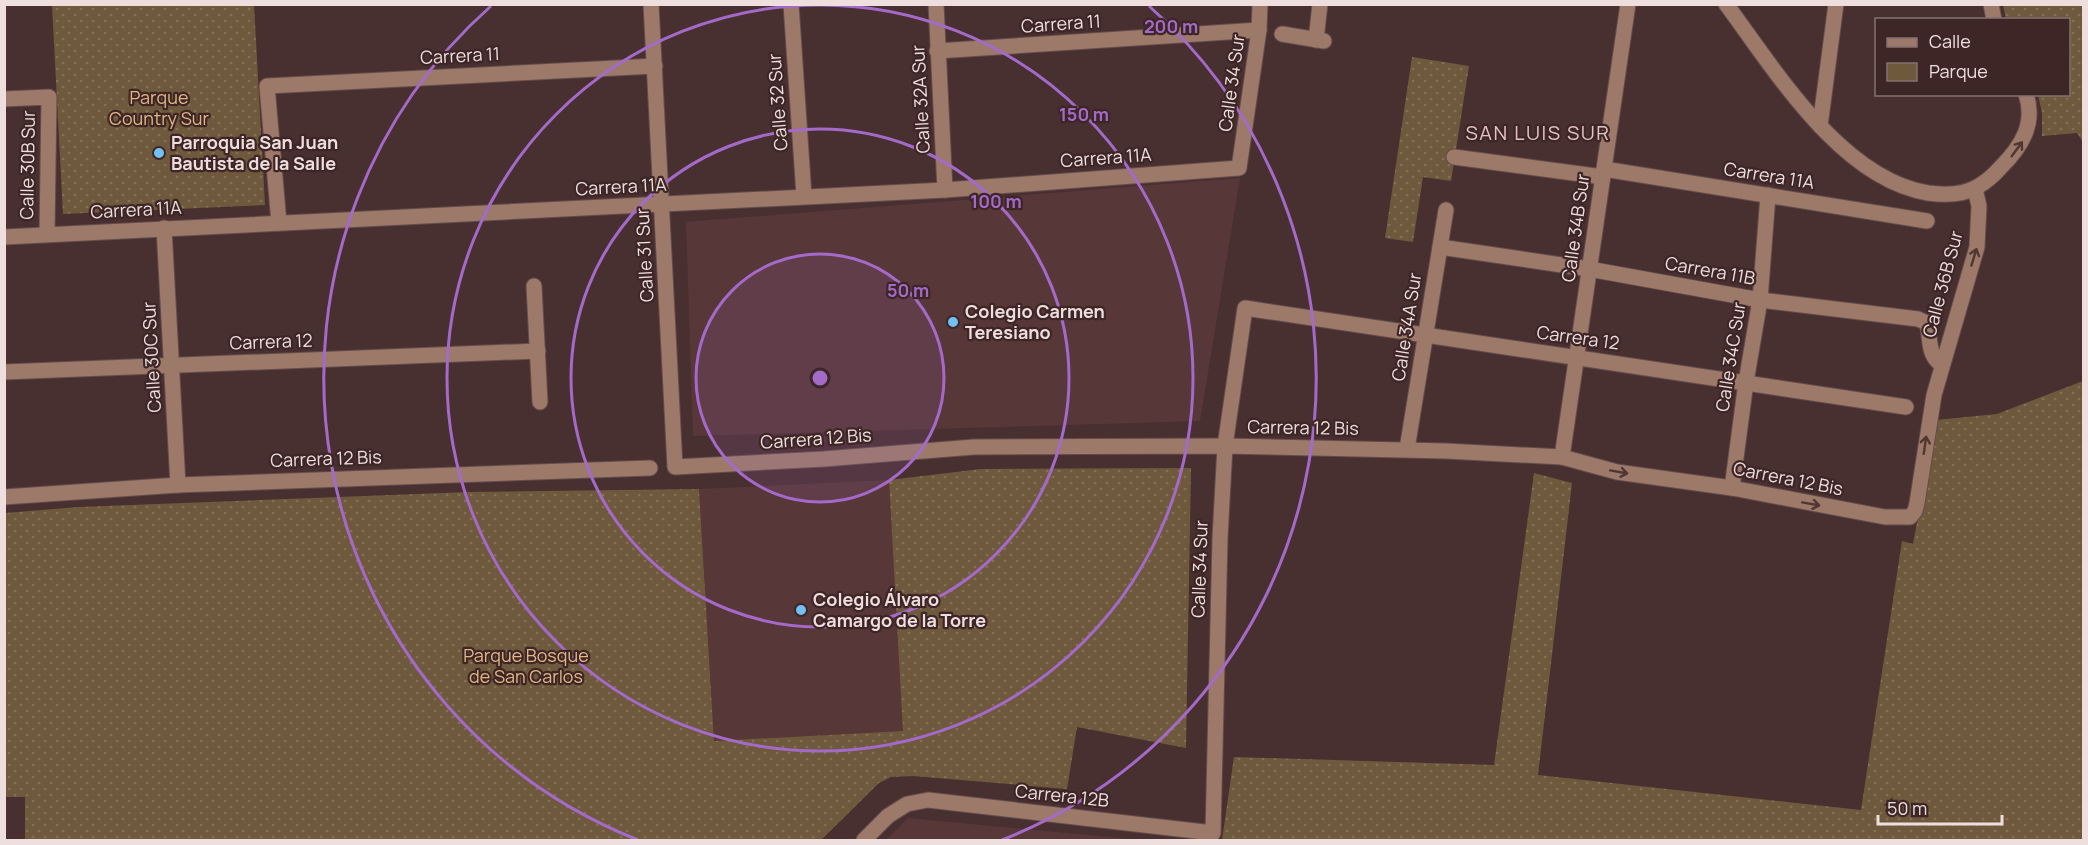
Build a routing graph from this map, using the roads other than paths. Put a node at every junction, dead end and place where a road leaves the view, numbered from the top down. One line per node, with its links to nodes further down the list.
1 (651, 4): 12 (street, Calle 31 Sur)
2 (791, 4): 22 (street, Calle 32 Sur)
3 (936, 4): 11 (street, Calle 32A Sur)
4 (1260, 4): 9 (street, Calle 34 Sur)
5 (1320, 4): 10 (street)
6 (1628, 4): 18 (street, Calle 34B Sur)
7 (1726, 4): 15 (street)
8 (1836, 4): 15 (street)
9 (1259, 30): 11 (street, Carrera 11); 17 (street, Calle 34 Sur)
10 (1282, 34)
11 (937, 51): 20 (street, Calle 32A Sur)
12 (655, 66): 23 (street, Calle 31 Sur); 26 (street, Carrera 11)
13 (2026, 96): 19 (street, one-way to 13)
14 (4, 99): 28 (street, Calle 30B Sur)
15 (1820, 126): 19 (street)
16 (1455, 157): 18 (street, Carrera 11A)
17 (1239, 168): 20 (street, Carrera 11A)
18 (1603, 173): 21 (street, Carrera 11A); 31 (street, Calle 34B Sur)
19 (1975, 189): 38 (street, Calle 36B Sur, one-way to 19)
20 (945, 190): 22 (street, Carrera 11A)
21 (1768, 195): 25 (street, Carrera 11A); 33 (street, Calle 34C Sur)
22 (804, 196): 23 (street, Carrera 11A)
23 (662, 204): 26 (street, Carrera 11A); 47 (street, Calle 31 Sur)
24 (1446, 210): 30 (street, Calle 34A Sur)
25 (1928, 220)
26 (279, 223): 27 (street, Carrera 11A)
27 (164, 228): 28 (street, Carrera 11A); 39 (street, Calle 30C Sur)
28 (47, 234): 29 (street, Carrera 11A)
29 (4, 237)
30 (1440, 247): 31 (street, Carrera 11B); 35 (street, Calle 34A Sur)
31 (1589, 269): 33 (street, Carrera 11B); 37 (street, Calle 34B Sur)
32 (534, 286): 36 (street)
33 (1760, 300): 38 (street, Carrera 11B); 41 (street, Calle 34C Sur)
34 (1245, 308): 35 (street, Carrera 12); 44 (street, Calle 34 Sur)
35 (1426, 335): 37 (street, Carrera 12); 45 (street, Calle 34A Sur)
36 (538, 351): 39 (street, Carrera 12); 42 (street)
37 (1576, 358): 41 (street, Carrera 12); 46 (street, Calle 34B Sur)
38 (1942, 365): 52 (street, Calle 36B Sur, one-way to 38)
39 (172, 366): 40 (street, Carrera 12); 49 (street, Calle 30C Sur)
40 (4, 372)
41 (1746, 382): 43 (street, Carrera 12); 50 (street, Calle 34C Sur)
42 (540, 402)
43 (1906, 407)
44 (1225, 446): 45 (street, Carrera 12 Bis); 47 (street, Carrera 12 Bis); 53 (street, Calle 34 Sur)
45 (1407, 449): 46 (street, Carrera 12 Bis)
46 (1562, 457): 50 (street, Carrera 12 Bis, one-way to 50)
47 (675, 467)
48 (650, 468): 49 (street, Carrera 12 Bis)
49 (178, 485): 51 (street, Carrera 12 Bis)
50 (1732, 488): 52 (street, Carrera 12 Bis, one-way to 52)
51 (4, 497)
52 (1917, 503)
53 (1213, 833): 54 (street, Carrera 12B)
54 (864, 840)

